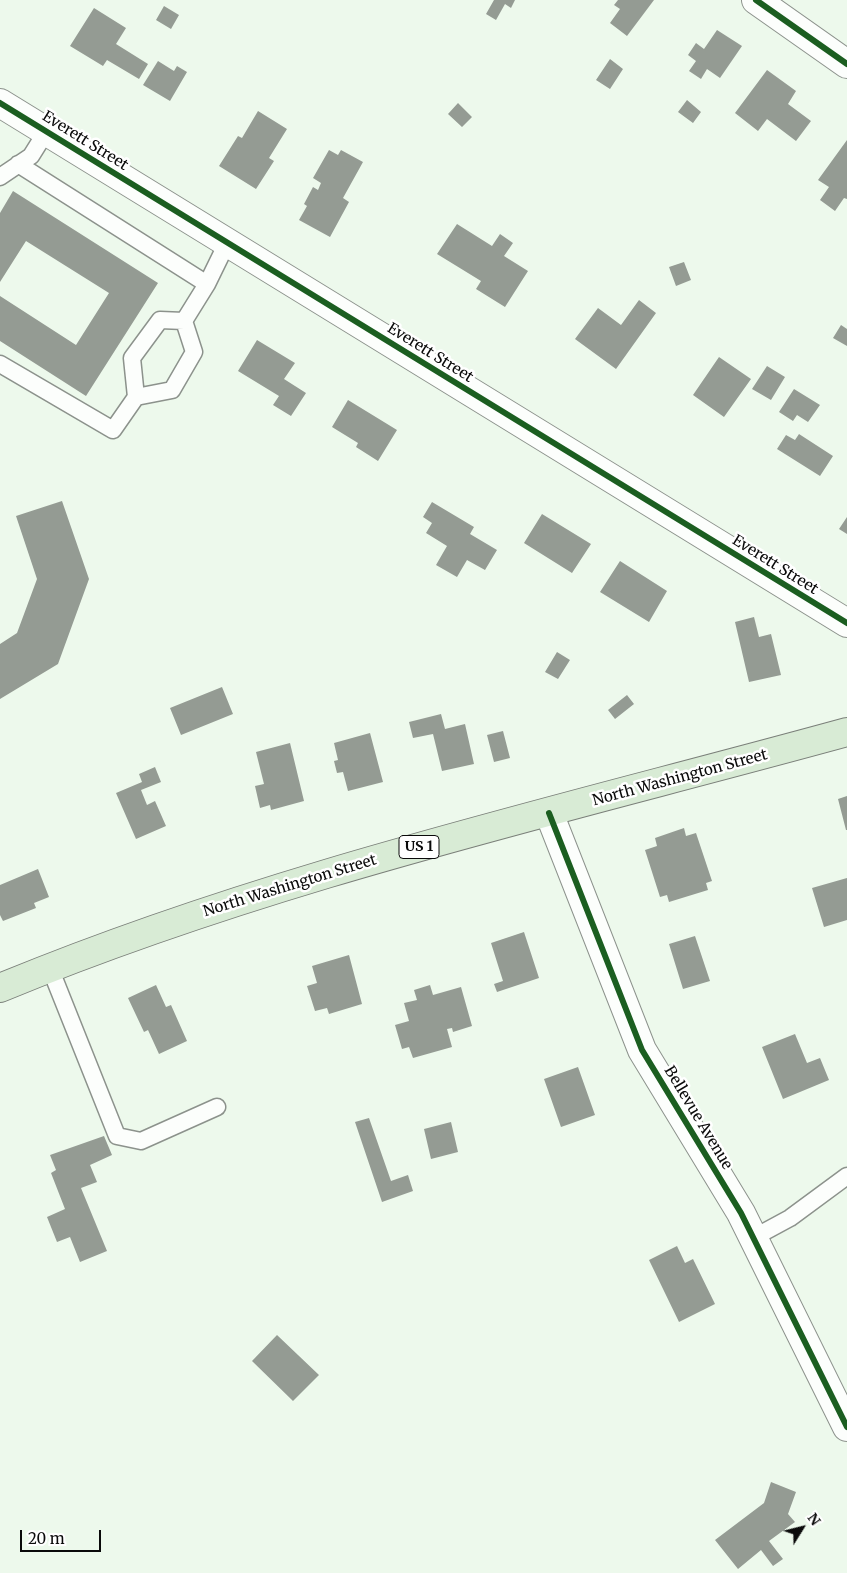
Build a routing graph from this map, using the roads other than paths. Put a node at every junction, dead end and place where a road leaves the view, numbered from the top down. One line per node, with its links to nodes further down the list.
1 (756, 0): 2 (street)
2 (847, 64)
3 (0, 104): 4 (street, Everett Street)
4 (46, 132): 5 (lane); 7 (street, Everett Street)
5 (18, 164): 6 (lane); 8 (lane)
6 (0, 177)
7 (227, 243): 8 (lane); 12 (street, Everett Street)
8 (207, 284): 9 (lane)
9 (184, 321): 11 (lane); 11 (lane)
10 (0, 364): 11 (lane)
11 (136, 397)
12 (847, 624)
13 (847, 732): 14 (main road, North Washington Street / US 1)
14 (549, 813): 15 (main road, North Washington Street / US 1); 19 (street, Bellevue Avenue)
15 (50, 968): 16 (main road, North Washington Street / US 1); 17 (lane)
16 (0, 988)
17 (217, 1107)
18 (847, 1176): 19 (lane)
19 (753, 1238): 20 (street, Bellevue Avenue)
20 (847, 1427)

